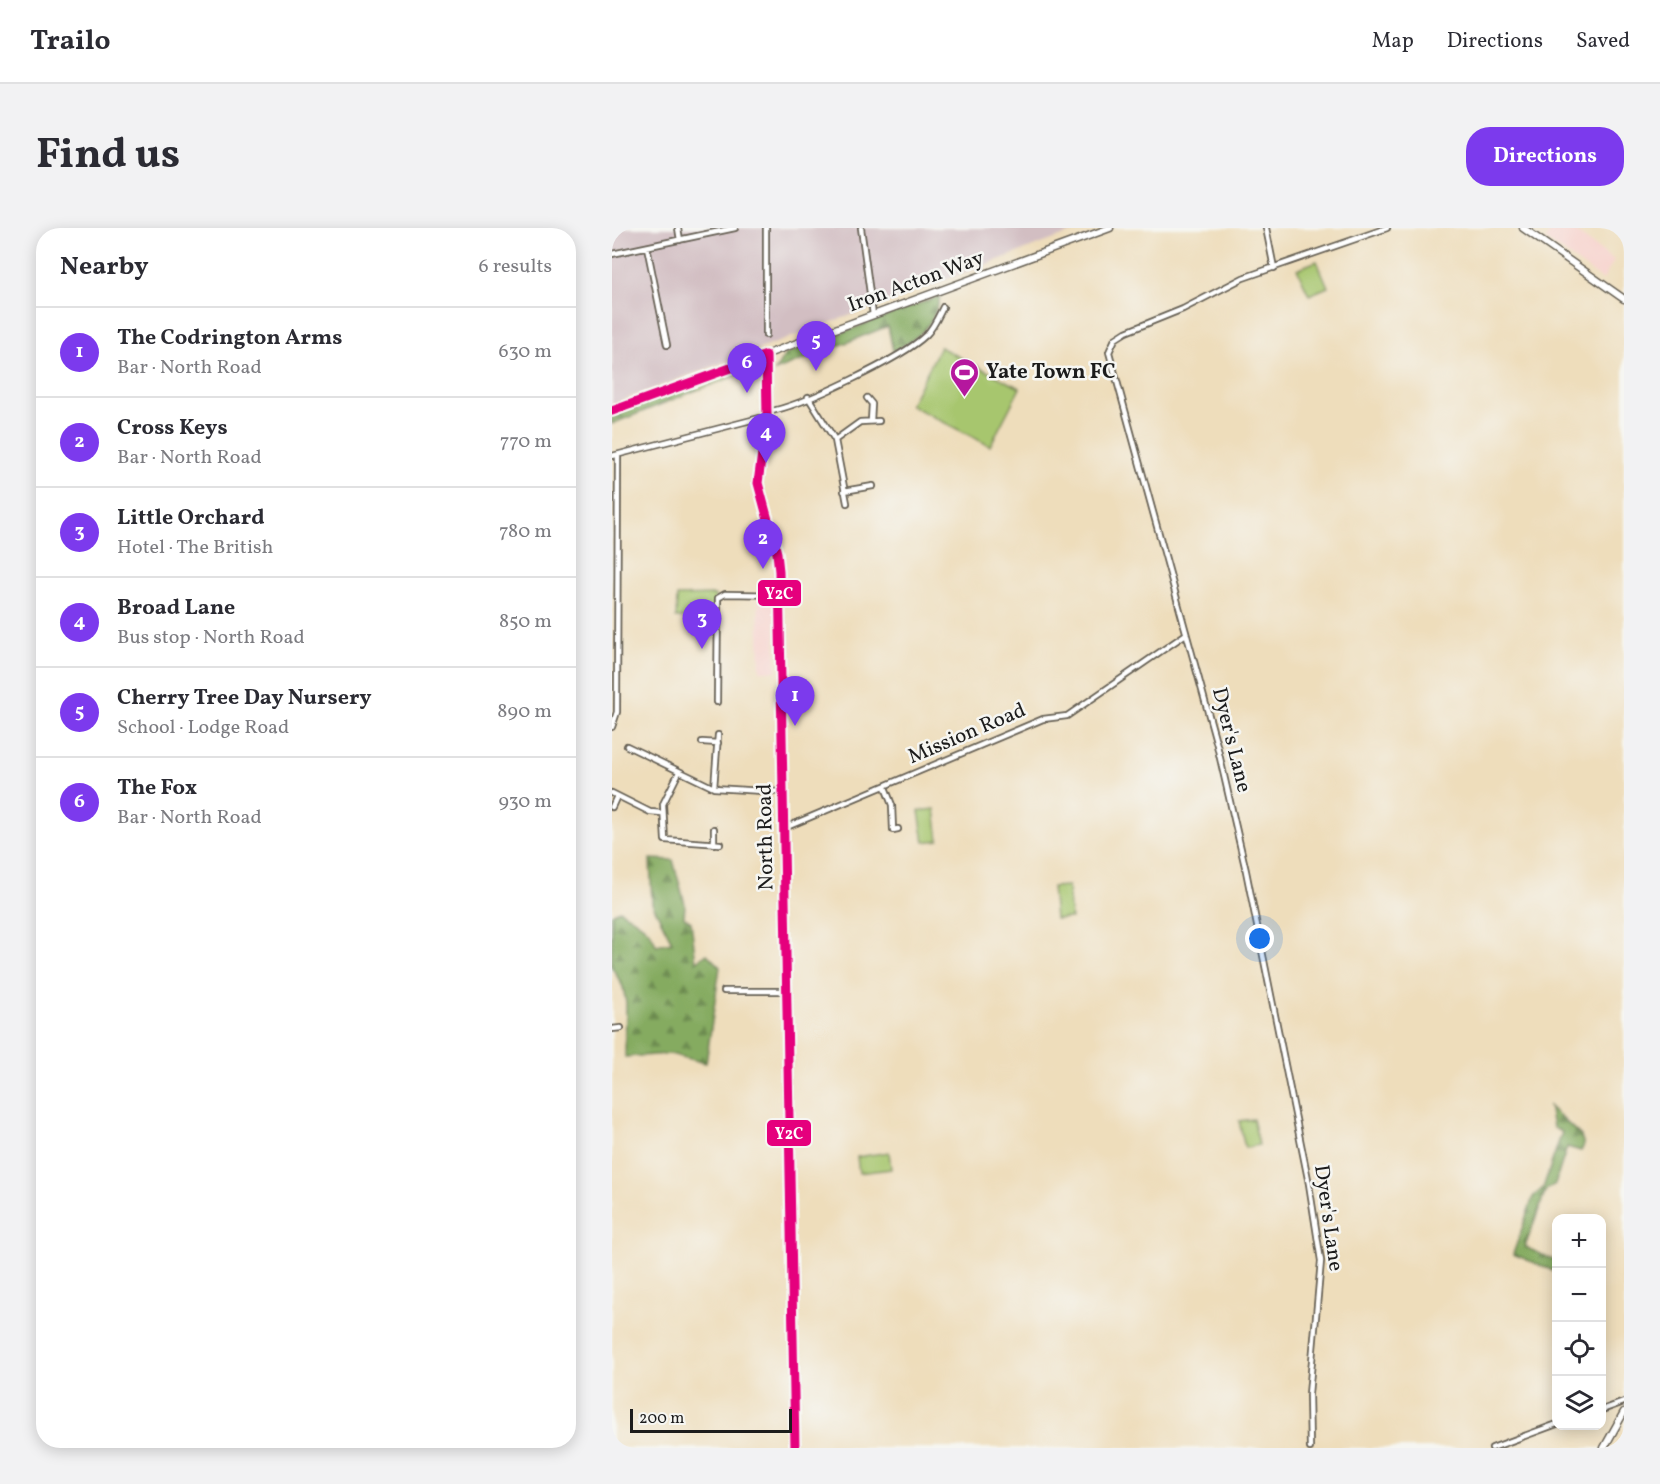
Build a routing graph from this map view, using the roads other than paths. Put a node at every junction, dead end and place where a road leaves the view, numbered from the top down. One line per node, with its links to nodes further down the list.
1 (678, 228): 9 (street)
2 (735, 228): 9 (street)
3 (766, 228): 16 (street)
4 (861, 228): 15 (street)
5 (1110, 228): 15 (main road, Iron Acton Way)
6 (1266, 228): 12 (street)
7 (1387, 228): 12 (street, Dyer's Lane)
8 (1522, 228): 13 (main road)
9 (680, 240): 10 (street)
10 (647, 247): 11 (street); 17 (street)
11 (612, 254)
12 (1274, 268): 33 (street, Dyer's Lane)
13 (1624, 299)
14 (943, 307): 21 (street)
15 (873, 315): 18 (main road, Iron Acton Way)
16 (766, 335)
17 (668, 345)
18 (766, 355): 19 (main road, Iron Acton Way); 20 (street, North Road)
19 (748, 361): 20 (street); 23 (main road, Iron Acton Way)
20 (767, 374): 24 (street, North Road)
21 (808, 398): 24 (street); 27 (street)
22 (867, 398): 25 (street)
23 (612, 411)
24 (767, 414): 28 (street); 32 (street, North Road)
25 (871, 421): 26 (street); 27 (street)
26 (879, 421)
27 (835, 440): 30 (street)
28 (615, 456): 35 (street)
29 (873, 486): 30 (street)
30 (844, 491): 31 (street)
31 (847, 503)
32 (780, 595): 34 (street); 43 (street, North Road)
33 (1186, 634): 41 (street, Mission Road); 59 (street, Dyer's Lane)
34 (717, 702)
35 (612, 727)
36 (718, 735): 38 (street)
37 (702, 742): 38 (street)
38 (718, 743): 42 (street)
39 (627, 746): 40 (street)
40 (679, 772): 42 (street); 46 (street)
41 (885, 787): 48 (street); 49 (street, Mission Road)
42 (714, 788): 43 (street)
43 (781, 792): 49 (street, North Road)
44 (614, 795): 45 (street); 46 (street)
45 (612, 807)
46 (662, 813): 47 (street)
47 (714, 829)
48 (898, 829)
49 (782, 830): 51 (street, North Road)
50 (724, 991): 51 (street)
51 (785, 991): 58 (street, North Road)
52 (621, 1028): 53 (street)
53 (612, 1029)
54 (1623, 1404): 55 (street)
55 (1606, 1409)
56 (1624, 1412): 61 (main road)
57 (1552, 1426): 60 (street)
58 (795, 1448)
59 (1310, 1448)
60 (1492, 1448)
61 (1604, 1448)

